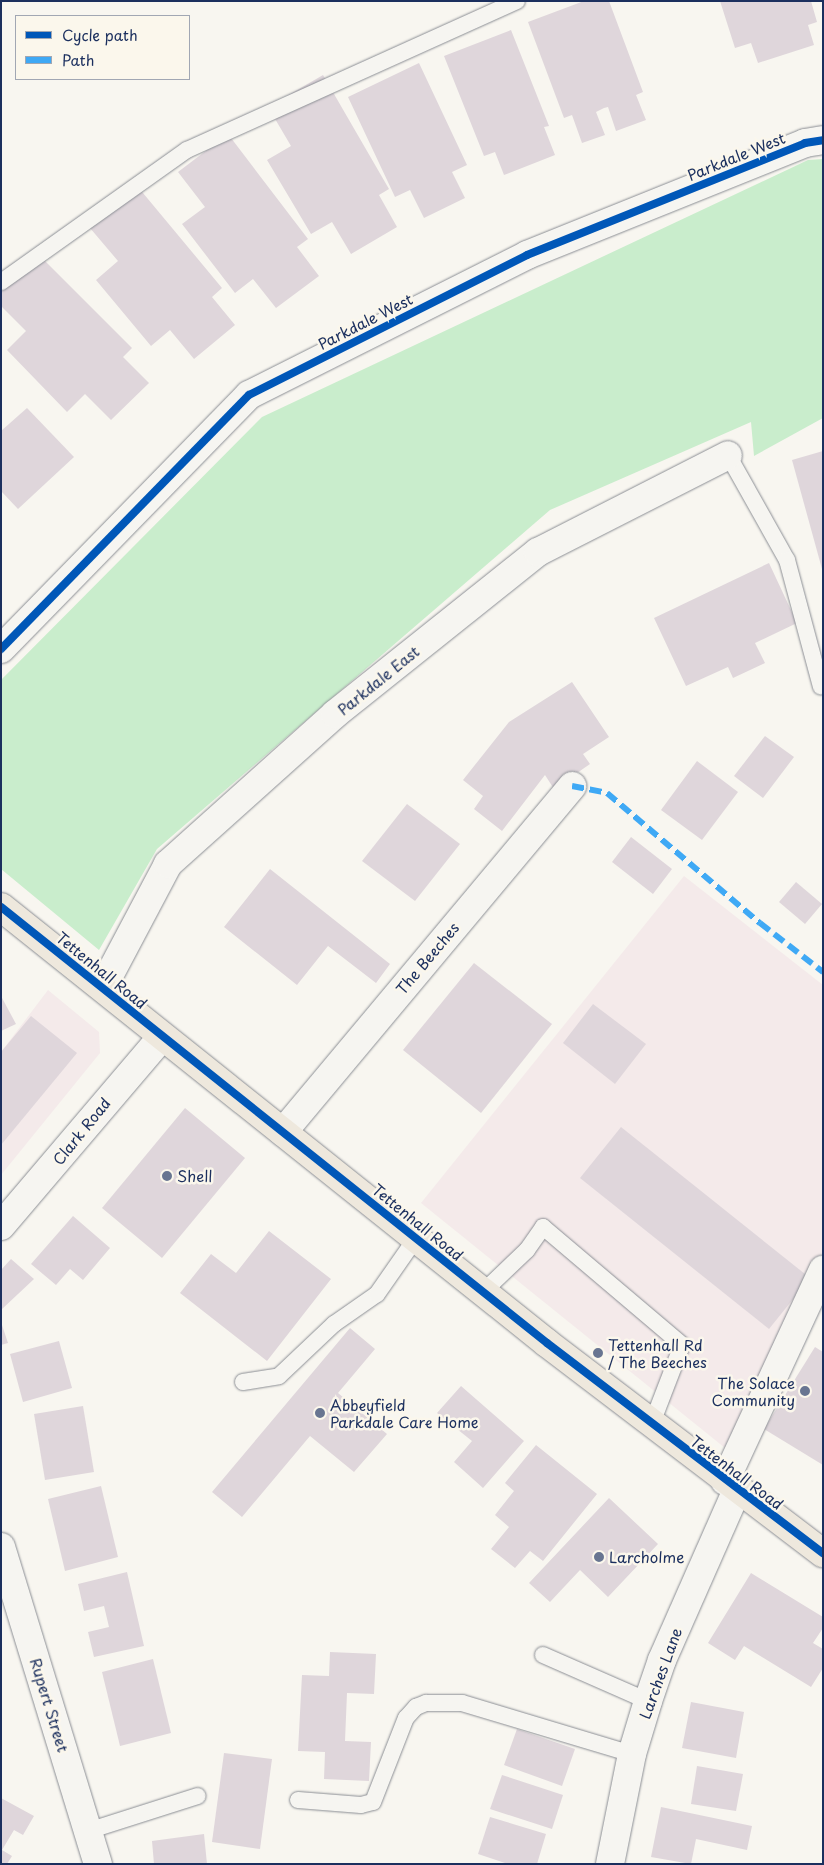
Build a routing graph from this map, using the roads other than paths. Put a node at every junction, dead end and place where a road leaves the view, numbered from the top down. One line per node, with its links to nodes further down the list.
1 (517, 1): 3 (lane)
2 (823, 140): 5 (street, Parkdale West)
3 (1, 282)
4 (728, 455): 6 (lane); 9 (street, Parkdale East)
5 (1, 650)
6 (821, 687)
7 (572, 786): 11 (street, The Beeches)
8 (1, 908): 9 (highway, Tettenhall Road)
9 (104, 988): 10 (highway, Tettenhall Road)
10 (162, 1037): 11 (highway, Tettenhall Road); 12 (street, Clark Road)
11 (283, 1132): 13 (highway, Tettenhall Road)
12 (1, 1226)
13 (416, 1238): 15 (highway, Tettenhall Road); 16 (lane)
14 (823, 1270): 18 (street, Larches Lane)
15 (484, 1292): 17 (highway, Tettenhall Road); 17 (lane)
16 (243, 1382)
17 (652, 1423): 18 (highway, Tettenhall Road)
18 (731, 1486): 20 (highway, Tettenhall Road); 22 (street, Larches Lane)
19 (1, 1547): 26 (street, Rupert Street)
20 (823, 1553)
21 (543, 1655): 22 (lane)
22 (648, 1701): 23 (street, Larches Lane)
23 (632, 1754): 25 (lane); 28 (street, Larches Lane)
24 (198, 1796): 26 (lane)
25 (298, 1800)
26 (88, 1831): 27 (street, Rupert Street)
27 (98, 1864)
28 (610, 1864)

